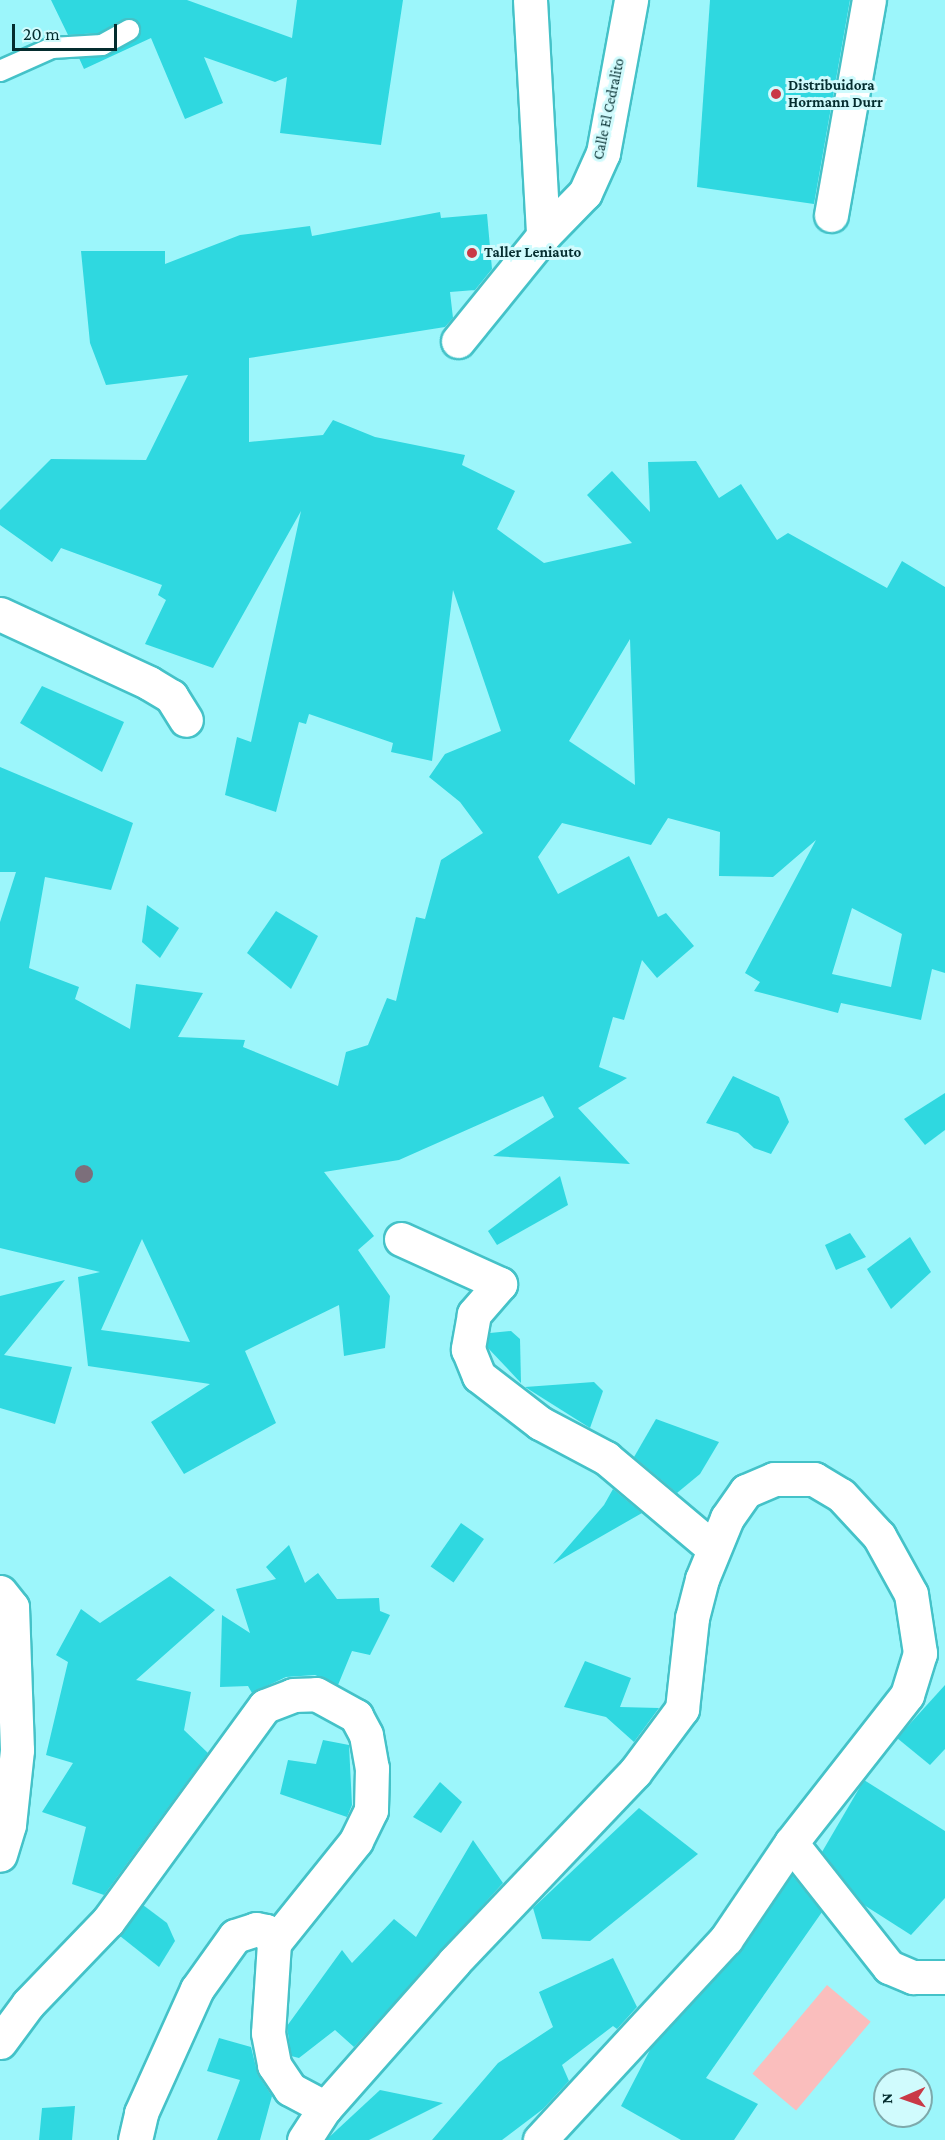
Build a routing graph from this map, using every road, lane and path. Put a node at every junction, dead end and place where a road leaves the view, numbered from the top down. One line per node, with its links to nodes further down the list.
1 (530, 0): 7 (street)
2 (631, 0): 7 (street, Calle El Cedralito)
3 (869, 0): 6 (street)
4 (129, 30): 5 (lane)
5 (0, 71)
6 (831, 215)
7 (543, 236): 8 (street, Calle El Cedralito)
8 (458, 342)
9 (0, 614): 10 (street)
10 (186, 720)
11 (401, 1239): 12 (street)
12 (713, 1548): 14 (street); 19 (street)
13 (0, 1592): 15 (street)
14 (791, 1843): 17 (street); 22 (street)
15 (0, 1855)
16 (274, 1943): 18 (street); 19 (street); 20 (street)
17 (945, 1977)
18 (0, 2042)
19 (325, 2108): 21 (street)
20 (135, 2140)
21 (304, 2140)
22 (540, 2140)

